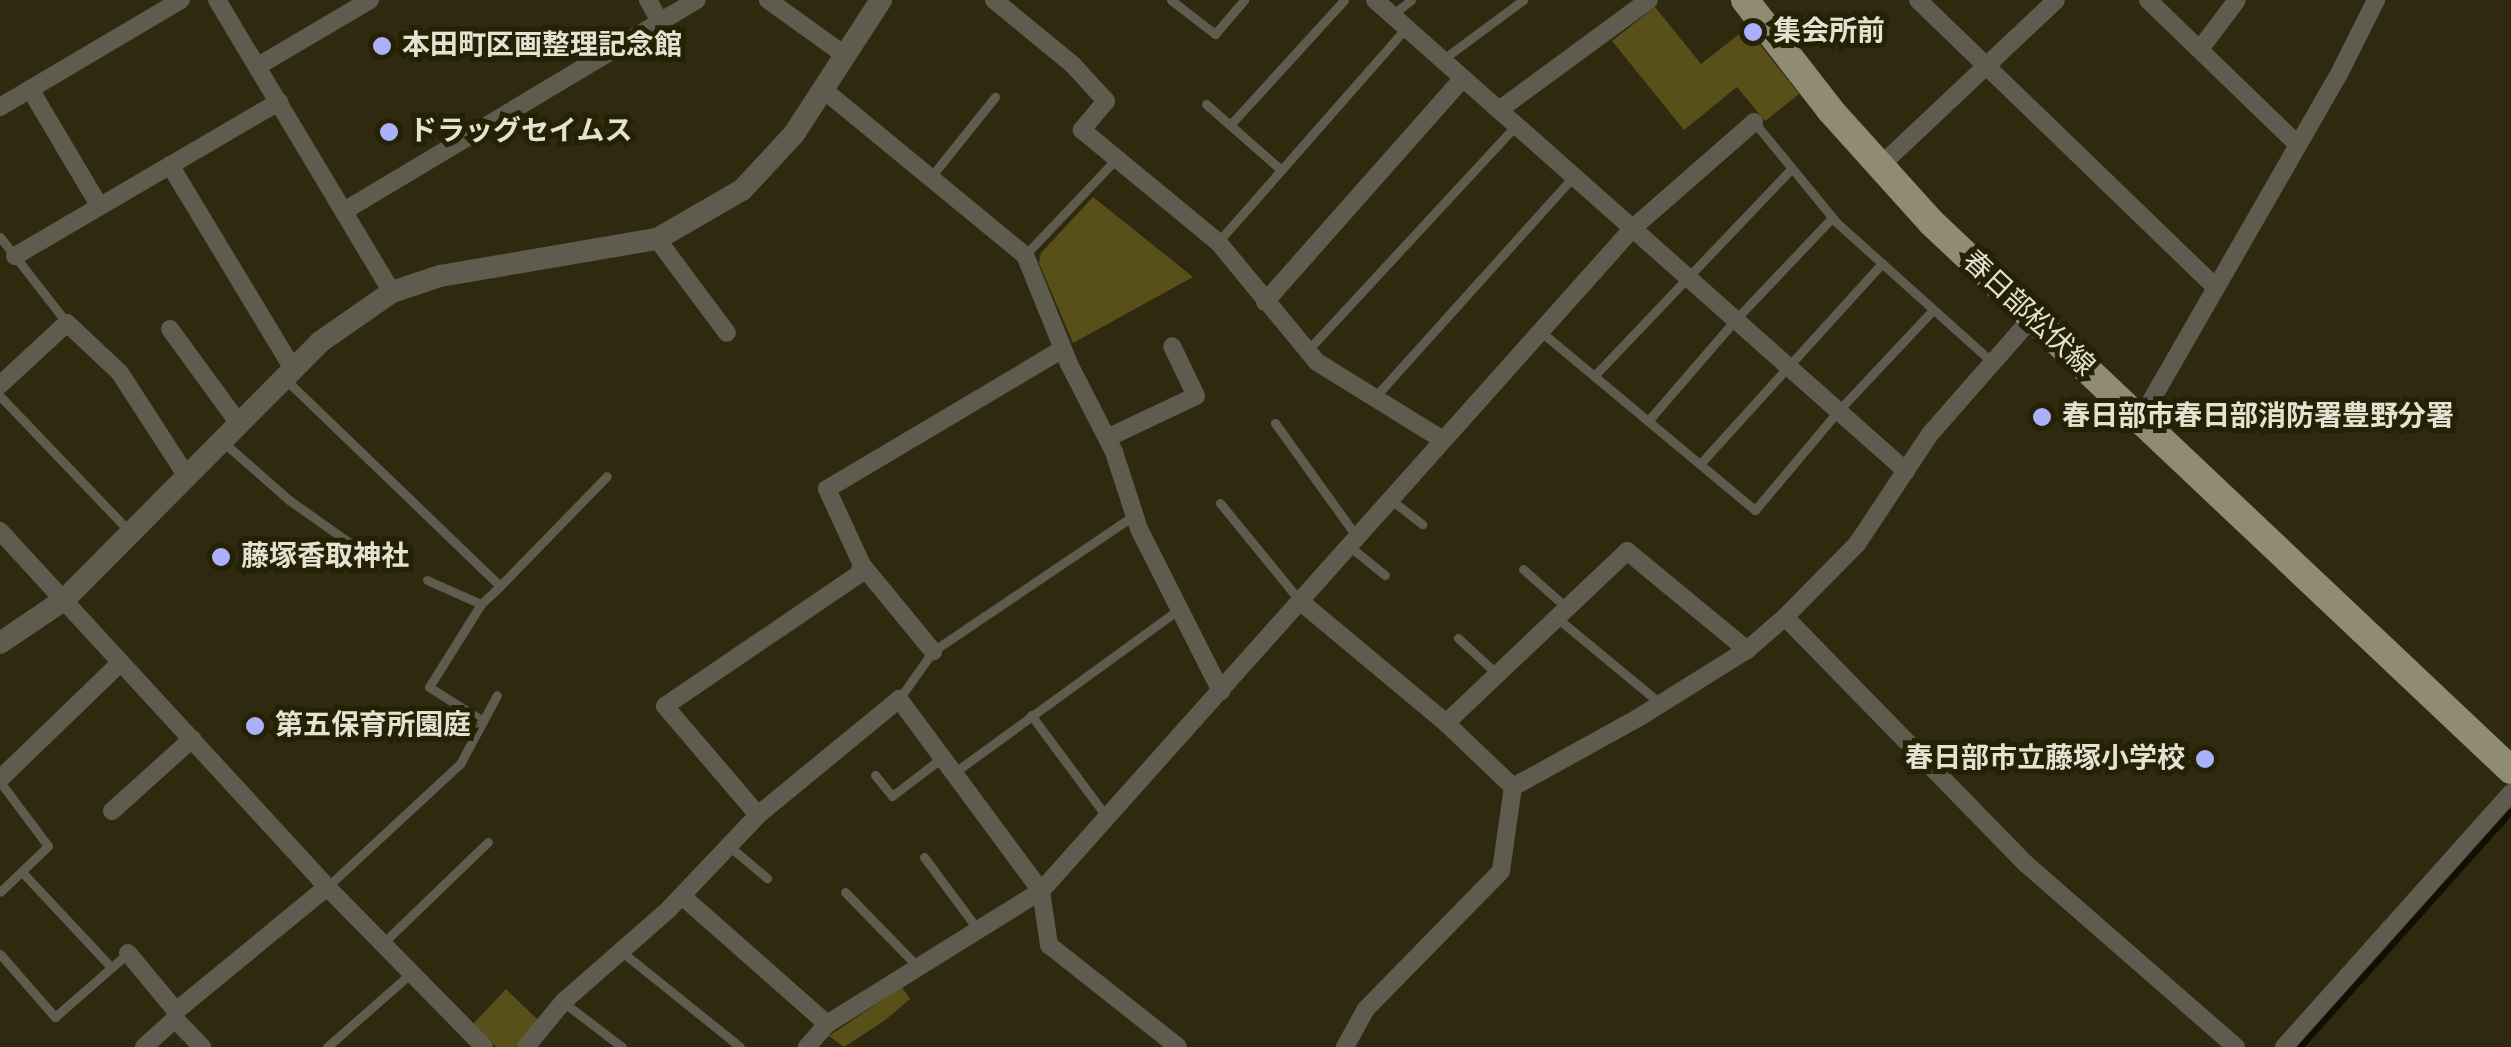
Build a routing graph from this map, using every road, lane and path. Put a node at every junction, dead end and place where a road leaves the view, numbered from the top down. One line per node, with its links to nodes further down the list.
1 (181, 0): 31 (street)
2 (217, 0): 29 (street)
3 (370, 0): 29 (street)
4 (648, 0): 23 (street)
5 (697, 0): 23 (street)
6 (768, 0): 26 (street)
7 (881, 0): 26 (street)
8 (994, 0): 42 (street)
9 (1171, 0): 10 (lane)
10 (1244, 0)
11 (1344, 0): 39 (lane)
12 (1375, 0): 22 (street)
13 (1411, 0): 22 (lane)
14 (1523, 0): 27 (lane)
15 (1650, 0): 37 (street)
16 (1745, 0): 44 (main road, 春日部松伏線)
17 (1918, 0): 28 (street)
18 (2056, 0): 28 (street)
19 (2148, 0): 25 (street)
20 (2237, 0): 25 (street)
21 (2376, 0): 41 (street)
22 (1392, 15): 24 (street)
23 (661, 22): 50 (street)
24 (1406, 28): 27 (street); 45 (lane)
25 (2200, 50): 41 (street)
26 (846, 56): 32 (street)
27 (1442, 60): 30 (street)
28 (1987, 65): 44 (street); 60 (street)
29 (258, 66): 34 (street)
30 (1462, 78): 37 (street); 62 (street)
31 (30, 90): 36 (street); 49 (street)
32 (825, 91): 48 (street); 54 (street)
33 (995, 97): 48 (lane)
34 (278, 102): 43 (street); 50 (street)
35 (1206, 104): 39 (lane)
36 (0, 107)
37 (1499, 110): 40 (street)
38 (1754, 122): 46 (lane); 52 (street)
39 (1230, 125): 45 (lane)
40 (1516, 125): 47 (street); 72 (lane)
41 (2297, 144): 60 (street)
42 (1115, 160): 55 (street); 57 (lane)
43 (170, 165): 49 (street); 75 (street)
44 (1880, 167): 64 (main road, 春日部松伏線)
45 (1281, 170): 55 (lane)
46 (1790, 170): 51 (lane); 59 (lane)
47 (1574, 176): 52 (street); 78 (lane)
48 (930, 178): 57 (street)
49 (98, 205): 56 (street)
50 (344, 210): 61 (street)
51 (1832, 218): 58 (lane); 65 (lane)
52 (1632, 228): 59 (street); 68 (street)
53 (0, 237): 56 (lane)
54 (657, 239): 61 (street); 69 (street)
55 (1218, 242): 62 (street)
56 (15, 256): 66 (lane)
57 (1025, 256): 71 (street)
58 (1882, 264): 63 (lane); 74 (lane)
59 (1686, 276): 65 (street); 76 (lane)
60 (2216, 288): 80 (street)
61 (392, 292): 75 (street)
62 (1265, 302): 72 (street)
63 (1933, 310): 73 (lane); 79 (lane)
64 (2032, 318): 73 (street); 80 (main road, 春日部松伏線)
65 (1736, 319): 74 (street); 82 (lane)
66 (68, 323): 77 (street); 89 (street)
67 (170, 330): 81 (street)
68 (1539, 331): 76 (lane); 85 (street)
69 (727, 332)
70 (1172, 346): 84 (street)
71 (1063, 349): 84 (street); 99 (street)
72 (1307, 351): 78 (street)
73 (1994, 364): 88 (street)
74 (1789, 366): 79 (street); 87 (lane)
75 (287, 372): 81 (street); 103 (lane)
76 (1594, 376): 82 (lane)
77 (1, 384): 96 (lane)
78 (1374, 398): 85 (street)
79 (1839, 410): 87 (lane); 88 (street)
80 (2140, 420): 125 (main road, 春日部松伏線)
81 (237, 421): 86 (street)
82 (1648, 421): 87 (lane)
83 (1275, 423): 97 (lane)
84 (1107, 438): 93 (street)
85 (1441, 439): 91 (street)
86 (221, 440): 89 (street); 98 (lane)
87 (1700, 464)
88 (1906, 471): 109 (street)
89 (186, 476): 96 (street)
90 (607, 476): 103 (lane)
91 (1390, 499): 94 (lane); 97 (street)
92 (1220, 504): 105 (lane)
93 (1135, 515): 107 (street); 113 (lane)
94 (1422, 524)
95 (0, 531): 104 (street)
96 (129, 531): 104 (street)
97 (1353, 541): 101 (lane); 105 (street)
98 (357, 548)
99 (862, 565): 113 (street); 132 (street)
100 (1522, 568): 108 (lane)
101 (1384, 575)
102 (427, 580): 106 (lane)
103 (500, 586): 106 (lane)
104 (64, 598): 111 (street); 114 (street)
105 (1301, 602): 116 (street); 122 (street)
106 (480, 604): 121 (lane)
107 (1179, 608): 116 (street); 120 (lane)
108 (1562, 612): 112 (street); 115 (street); 119 (lane)
109 (1785, 617): 112 (street); 165 (street)
110 (1458, 638): 115 (lane)
111 (0, 643)
112 (1747, 650): 119 (street)
113 (933, 651): 118 (lane)
114 (121, 662): 123 (street); 128 (street)
115 (1497, 674): 122 (street)
116 (1221, 691): 133 (street)
117 (497, 695): 121 (lane)
118 (899, 698): 124 (street); 132 (street)
119 (1661, 704): 129 (street)
120 (1031, 715): 126 (lane); 133 (lane)
121 (483, 721): 139 (lane)
122 (1446, 722): 129 (street)
123 (192, 739): 131 (street); 139 (street)
124 (943, 757): 126 (street); 127 (lane)
125 (2511, 770)
126 (955, 772): 140 (street)
127 (874, 775)
128 (0, 780): 137 (lane)
129 (1513, 787): 164 (street)
130 (2511, 794): 166 (street)
131 (112, 811)
132 (758, 816): 135 (street)
133 (1106, 816): 140 (street)
134 (488, 842): 145 (lane)
135 (729, 846): 138 (lane); 143 (street)
136 (924, 857): 144 (lane)
137 (22, 872): 141 (lane); 149 (lane)
138 (766, 878)
139 (328, 887): 145 (street); 153 (street)
140 (1041, 891): 144 (street); 163 (street)
141 (0, 892)
142 (845, 892): 150 (lane)
143 (682, 896): 146 (street); 154 (street)
144 (979, 932): 150 (street)
145 (382, 944): 151 (street)
146 (622, 952): 152 (street); 161 (lane)
147 (128, 953): 149 (lane); 153 (street)
148 (0, 954): 149 (lane)
149 (111, 967)
150 (920, 970): 154 (street)
151 (410, 974): 157 (lane); 158 (street)
152 (563, 1002): 159 (street); 160 (lane)
153 (175, 1015): 155 (street); 156 (street)
154 (827, 1024): 162 (street)
155 (144, 1047)
156 (202, 1047)
157 (327, 1047)
158 (484, 1047)
159 (526, 1047)
160 (622, 1047)
161 (740, 1047)
162 (807, 1047)
163 (1178, 1047)
164 (1346, 1047)
165 (2236, 1047)
166 (2284, 1047)

